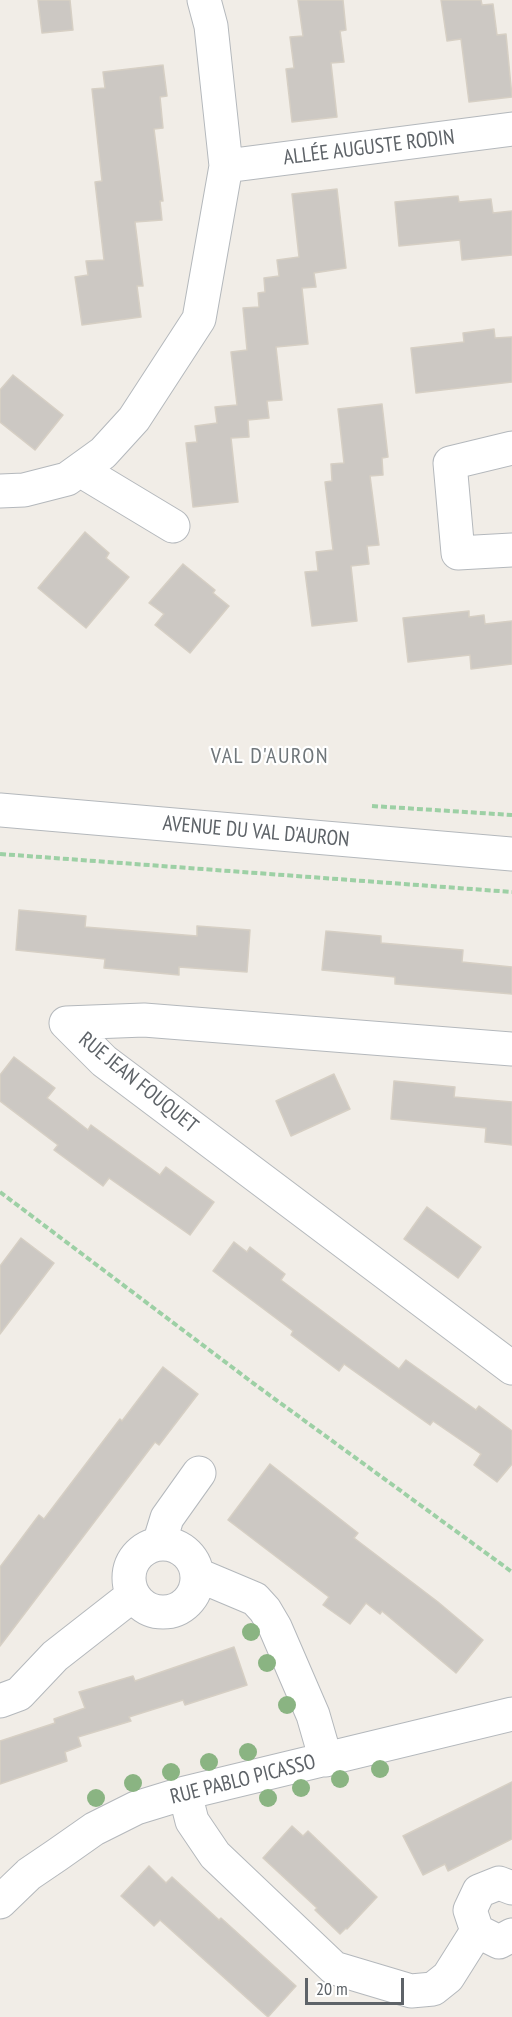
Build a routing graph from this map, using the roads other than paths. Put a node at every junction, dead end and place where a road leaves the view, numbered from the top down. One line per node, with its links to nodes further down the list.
1 (204, 0): 3 (street)
2 (512, 129): 3 (street, ALLÉE AUGUSTE RODIN)
3 (226, 166): 5 (street)
4 (512, 448): 8 (street)
5 (80, 470): 6 (street); 7 (street)
6 (0, 491)
7 (173, 526)
8 (512, 550)
9 (0, 810): 10 (street, AVENUE DU VAL D'AURON)
10 (512, 854)
11 (512, 1049): 12 (street, RUE JEAN FOUQUET)
12 (512, 1368)
13 (199, 1473): 14 (street)
14 (159, 1544): 15 (street); 16 (street)
15 (198, 1575): 16 (street); 19 (street)
16 (133, 1595): 17 (street)
17 (0, 1701)
18 (512, 1714): 19 (street, RUE PABLO PICASSO)
19 (326, 1760): 20 (street, RUE PABLO PICASSO)
20 (185, 1793): 22 (street, RUE PABLO PICASSO); 23 (street)
21 (512, 1888): 23 (street)
22 (0, 1902)
23 (477, 1931): 24 (street)
24 (512, 1935)

